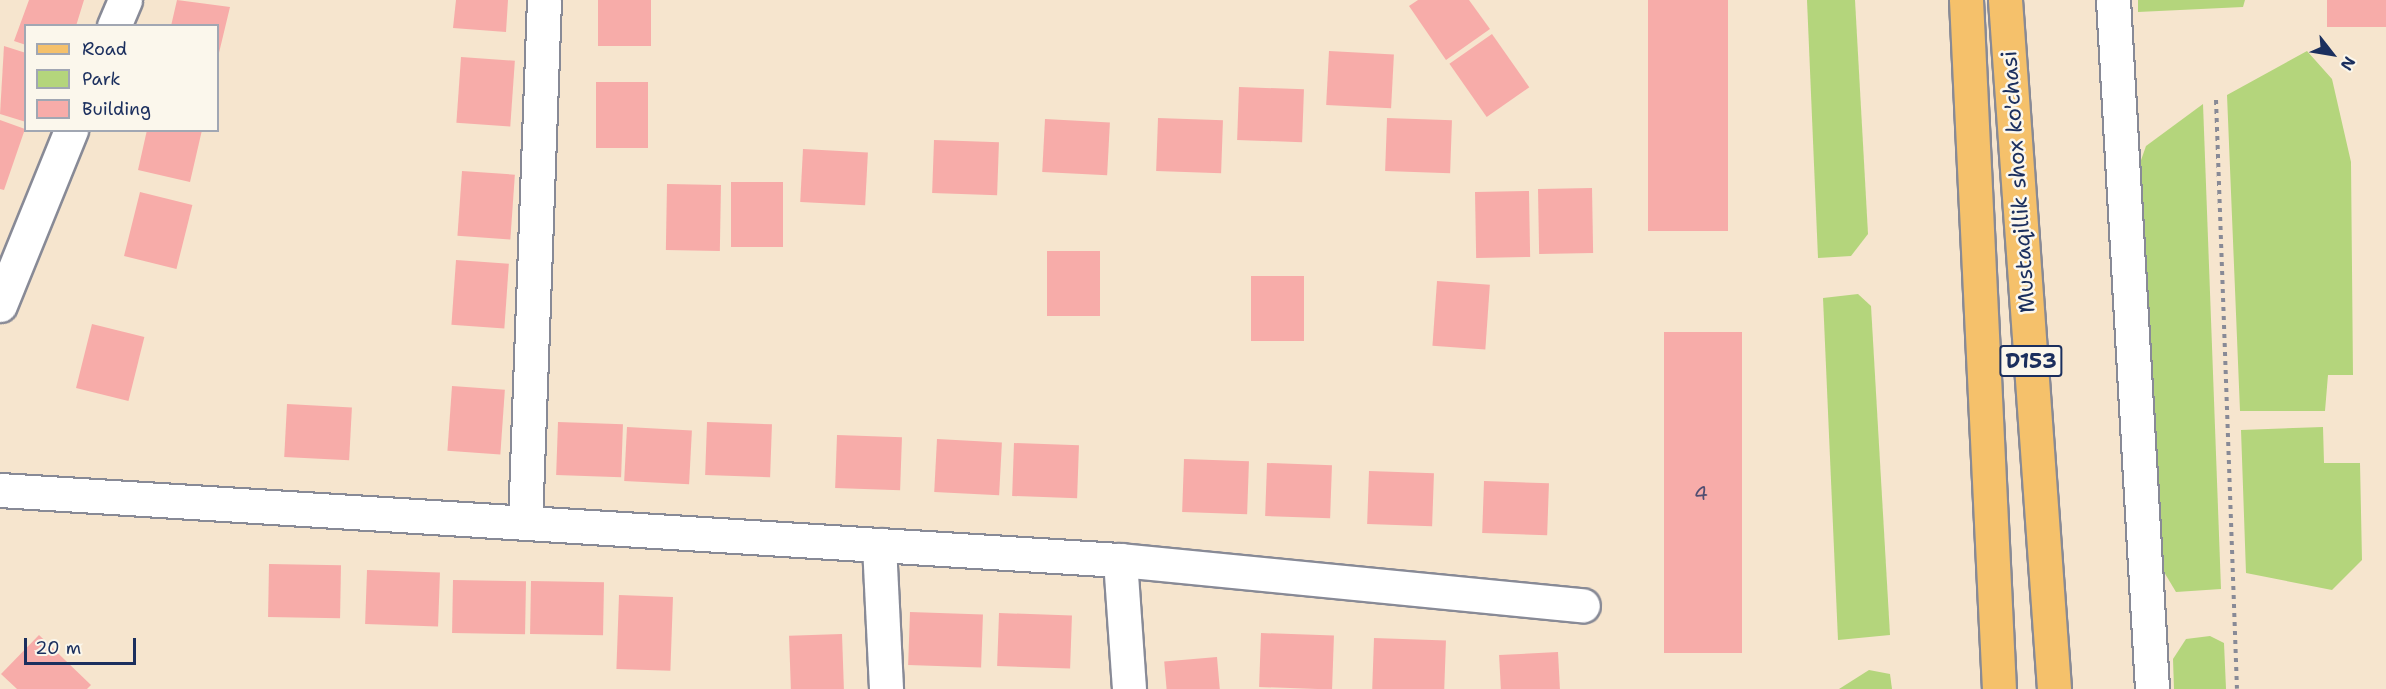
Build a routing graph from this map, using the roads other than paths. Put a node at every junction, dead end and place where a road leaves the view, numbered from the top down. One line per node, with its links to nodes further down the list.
1 (125, 0): 6 (street)
2 (544, 0): 10 (street)
3 (1966, 0): 16 (main road, Mustaqillik shox ko'chasi / D153)
4 (2005, 0): 17 (main road, Mustaqillik shox ko'chasi / D153)
5 (2113, 0): 18 (street)
6 (115, 24)
7 (70, 132): 8 (street)
8 (0, 305)
9 (0, 490): 10 (street)
10 (525, 523): 11 (street)
11 (879, 545): 12 (street); 14 (street)
12 (1120, 560): 13 (street); 15 (street)
13 (1583, 605)
14 (886, 689)
15 (1129, 689)
16 (1999, 689)
17 (2054, 689)
18 (2152, 689)

